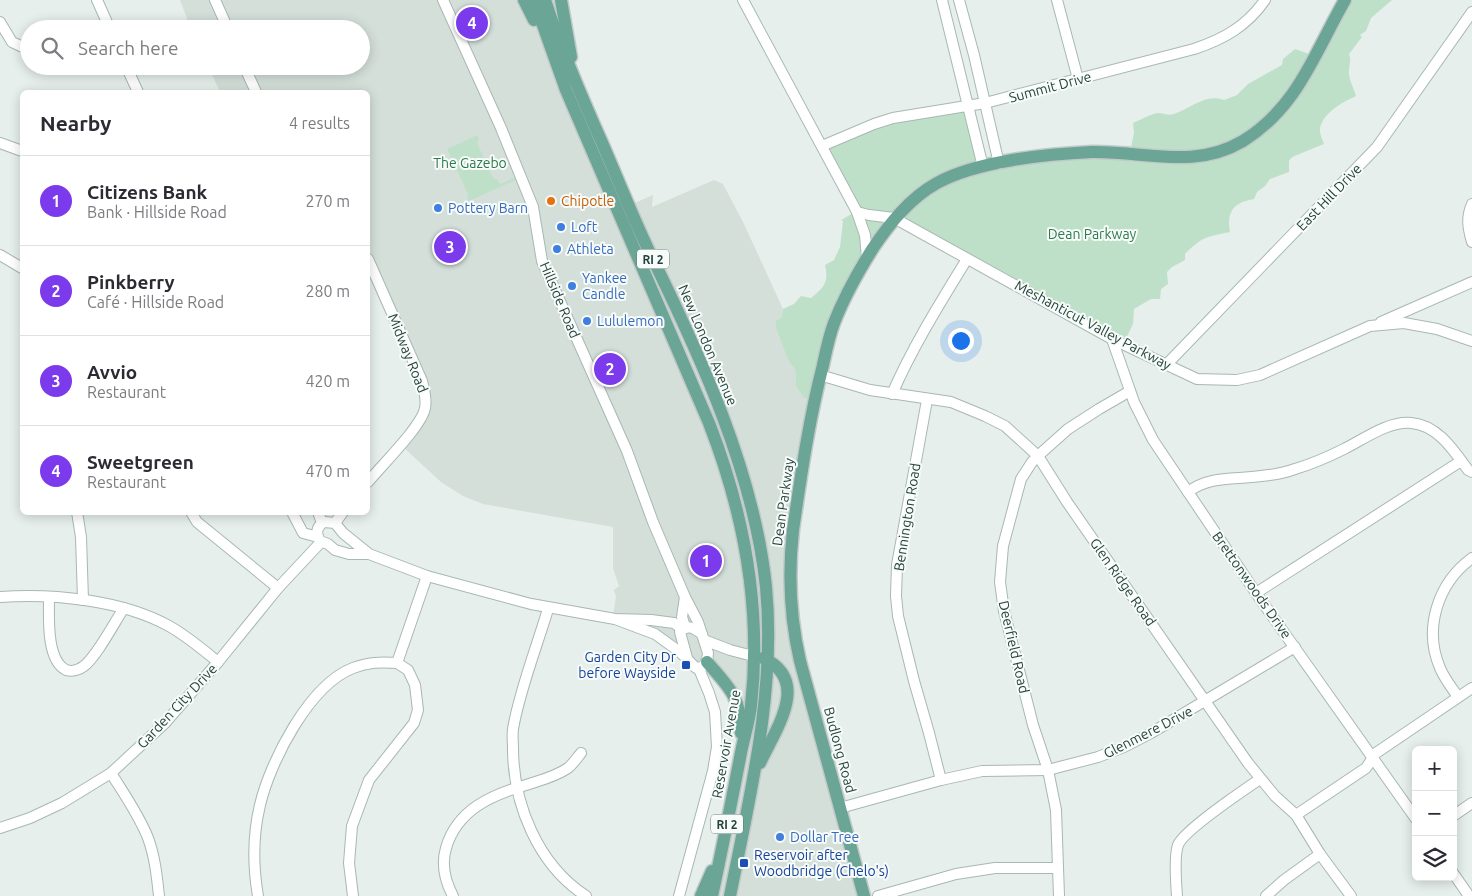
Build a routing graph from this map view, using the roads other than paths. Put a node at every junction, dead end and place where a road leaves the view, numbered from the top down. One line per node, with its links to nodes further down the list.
1 (97, 0): 15 (street)
2 (215, 0): 16 (street)
3 (443, 0): 72 (street, Hillside Road)
4 (524, 0): 19 (main road)
5 (534, 0): 19 (main road, RI 2)
6 (545, 0): 23 (main road, New London Avenue / RI 2)
7 (561, 0): 23 (main road)
8 (743, 0): 29 (street)
9 (942, 0): 27 (street)
10 (959, 0): 26 (street)
11 (1058, 0): 22 (street)
12 (1265, 0): 22 (street, Summit Drive)
13 (1346, 0): 31 (main road, Dean Parkway)
14 (1472, 12): 46 (street, East Hill Drive)
15 (106, 20)
16 (224, 20)
17 (0, 22): 18 (street)
18 (20, 46)
19 (554, 60): 81 (main road, RI 2)
20 (130, 75): 24 (street)
21 (248, 75): 25 (street)
22 (1078, 79): 26 (street, Summit Drive)
23 (576, 82): 83 (main road, New London Avenue / RI 2)
24 (137, 90)
25 (255, 90)
26 (985, 103): 27 (street, Summit Drive); 31 (street)
27 (968, 106): 29 (street, Summit Drive); 32 (street)
28 (0, 143): 30 (street)
29 (822, 146): 34 (street)
30 (20, 150)
31 (1000, 164): 32 (main road, Dean Parkway)
32 (983, 167): 35 (main road, Dean Parkway)
33 (1472, 204): 36 (street)
34 (857, 212): 35 (street); 38 (street)
35 (894, 218): 38 (main road, Dean Parkway); 39 (street, Meshanticut Valley Parkway)
36 (1472, 242)
37 (0, 255): 41 (street)
38 (867, 258): 47 (main road, Dean Parkway)
39 (967, 258): 44 (street, Meshanticut Valley Parkway); 49 (street)
40 (370, 264): 54 (street, Midway Road)
41 (20, 267)
42 (1472, 282): 43 (street)
43 (1370, 326): 45 (street, Meshanticut Valley Parkway); 46 (street, Meshanticut Valley Parkway)
44 (1112, 338): 46 (street, Meshanticut Valley Parkway); 48 (street, Brettonwoods Drive)
45 (1472, 341)
46 (1166, 365)
47 (820, 375): 49 (street, Glen Ridge Road); 75 (main road, Dean Parkway)
48 (1130, 391): 51 (street, Deerfield Road); 55 (street, Brettonwoods Drive)
49 (892, 394): 50 (street, Glen Ridge Road)
50 (927, 400): 51 (street, Glen Ridge Road); 96 (street, Bennington Road)
51 (1038, 456): 89 (street, Glen Ridge Road); 93 (street, Deerfield Road)
52 (1461, 461): 53 (street); 55 (street); 68 (street)
53 (1472, 472)
54 (370, 480)
55 (1188, 492): 68 (street, Brettonwoods Drive)
56 (77, 515): 71 (street)
57 (193, 515): 67 (street)
58 (293, 515): 63 (street)
59 (319, 515): 61 (street)
60 (342, 515): 62 (street)
61 (322, 523): 62 (street); 63 (street, Garden City Drive)
62 (337, 526): 63 (street, Garden City Drive); 64 (street)
63 (323, 541): 64 (street); 67 (street, Garden City Drive)
64 (368, 554): 66 (street)
65 (1472, 558): 88 (street)
66 (428, 576): 74 (street); 85 (street)
67 (278, 588): 84 (street, Garden City Drive)
68 (1256, 593): 80 (street, Brettonwoods Drive)
69 (0, 597): 70 (street)
70 (49, 597): 71 (street); 73 (street)
71 (83, 600): 73 (street)
72 (684, 600): 77 (street); 78 (street, Hillside Road); 79 (street, Hillside Road)
73 (124, 608): 84 (street)
74 (548, 609): 76 (street); 98 (street)
75 (791, 612): 100 (main road, Budlong Road)
76 (615, 619): 77 (street); 82 (street)
77 (663, 621): 78 (street)
78 (684, 628): 79 (street); 82 (street)
79 (703, 637): 81 (street); 86 (street)
80 (1295, 647): 89 (street, Glenmere Drive); 92 (street, Brettonwoods Drive)
81 (753, 656): 83 (main road); 91 (main road, Reservoir Avenue / RI 2)
82 (687, 658): 86 (street)
83 (768, 660): 97 (main road, RI 2); 97 (main road)
84 (218, 662): 94 (street, Garden City Drive)
85 (397, 662): 110 (street); 111 (street)
86 (703, 665): 91 (main road); 114 (street)
87 (1472, 688): 88 (street)
88 (1458, 697): 92 (street)
89 (1204, 702): 93 (street, Glenmere Drive); 95 (street, Glen Ridge Road)
90 (580, 753): 98 (street)
91 (740, 753): 105 (main road, Reservoir Avenue / RI 2)
92 (1373, 760): 102 (street, Brettonwoods Drive); 103 (street)
93 (1048, 770): 96 (street, Glenmere Drive); 107 (street, Deerfield Road)
94 (111, 773): 104 (street, Garden City Drive); 109 (street)
95 (1260, 778): 103 (street, Glen Ridge Road); 121 (street)
96 (941, 780): 100 (street, Glenmere Drive)
97 (752, 782): 117 (main road, RI 2)
98 (516, 788): 112 (street); 113 (street)
99 (1472, 803): 101 (street)
100 (840, 808): 118 (main road, Budlong Road)
101 (1457, 813)
102 (1412, 814)
103 (1296, 815): 106 (street, Glen Ridge Road)
104 (0, 828)
105 (721, 851): 115 (main road); 116 (main road, Reservoir Avenue / RI 2)
106 (1320, 854): 122 (street); 123 (street, Glen Ridge Road)
107 (1057, 868): 119 (street); 120 (street, Deerfield Road)
108 (1457, 879): 124 (street)
109 (158, 896)
110 (258, 896)
111 (353, 896)
112 (453, 896)
113 (586, 896)
114 (679, 896)
115 (701, 896)
116 (712, 896)
117 (730, 896)
118 (864, 896)
119 (878, 896)
120 (1058, 896)
121 (1177, 896)
122 (1266, 896)
123 (1351, 896)
124 (1469, 896)

